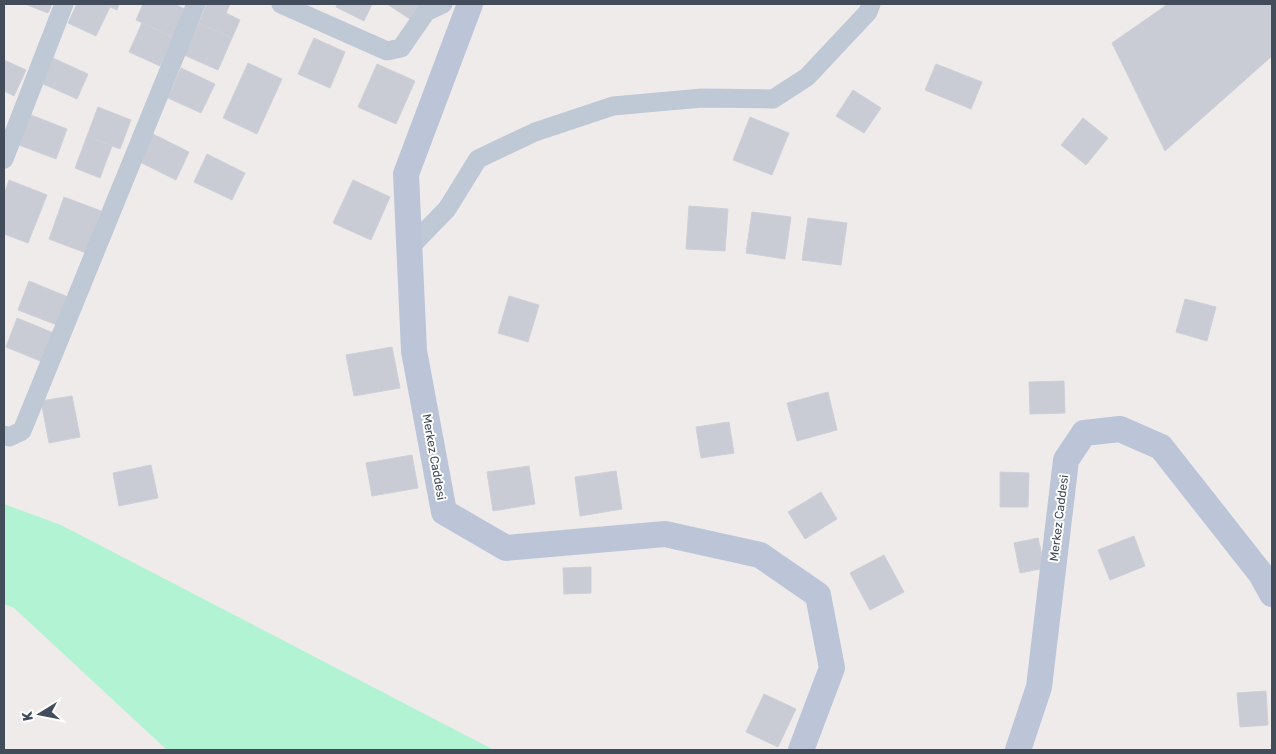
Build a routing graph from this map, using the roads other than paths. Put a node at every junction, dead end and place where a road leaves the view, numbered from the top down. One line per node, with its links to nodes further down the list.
1 (64, 4): 7 (street)
2 (196, 4): 9 (street)
3 (280, 4): 4 (street)
4 (443, 4)
5 (470, 4): 8 (street, Merkez Caddesi)
6 (871, 4): 8 (street)
7 (4, 159)
8 (410, 247): 11 (street, Merkez Caddesi)
9 (4, 435)
10 (1272, 594): 12 (street, Merkez Caddesi)
11 (801, 750)
12 (1018, 750)

